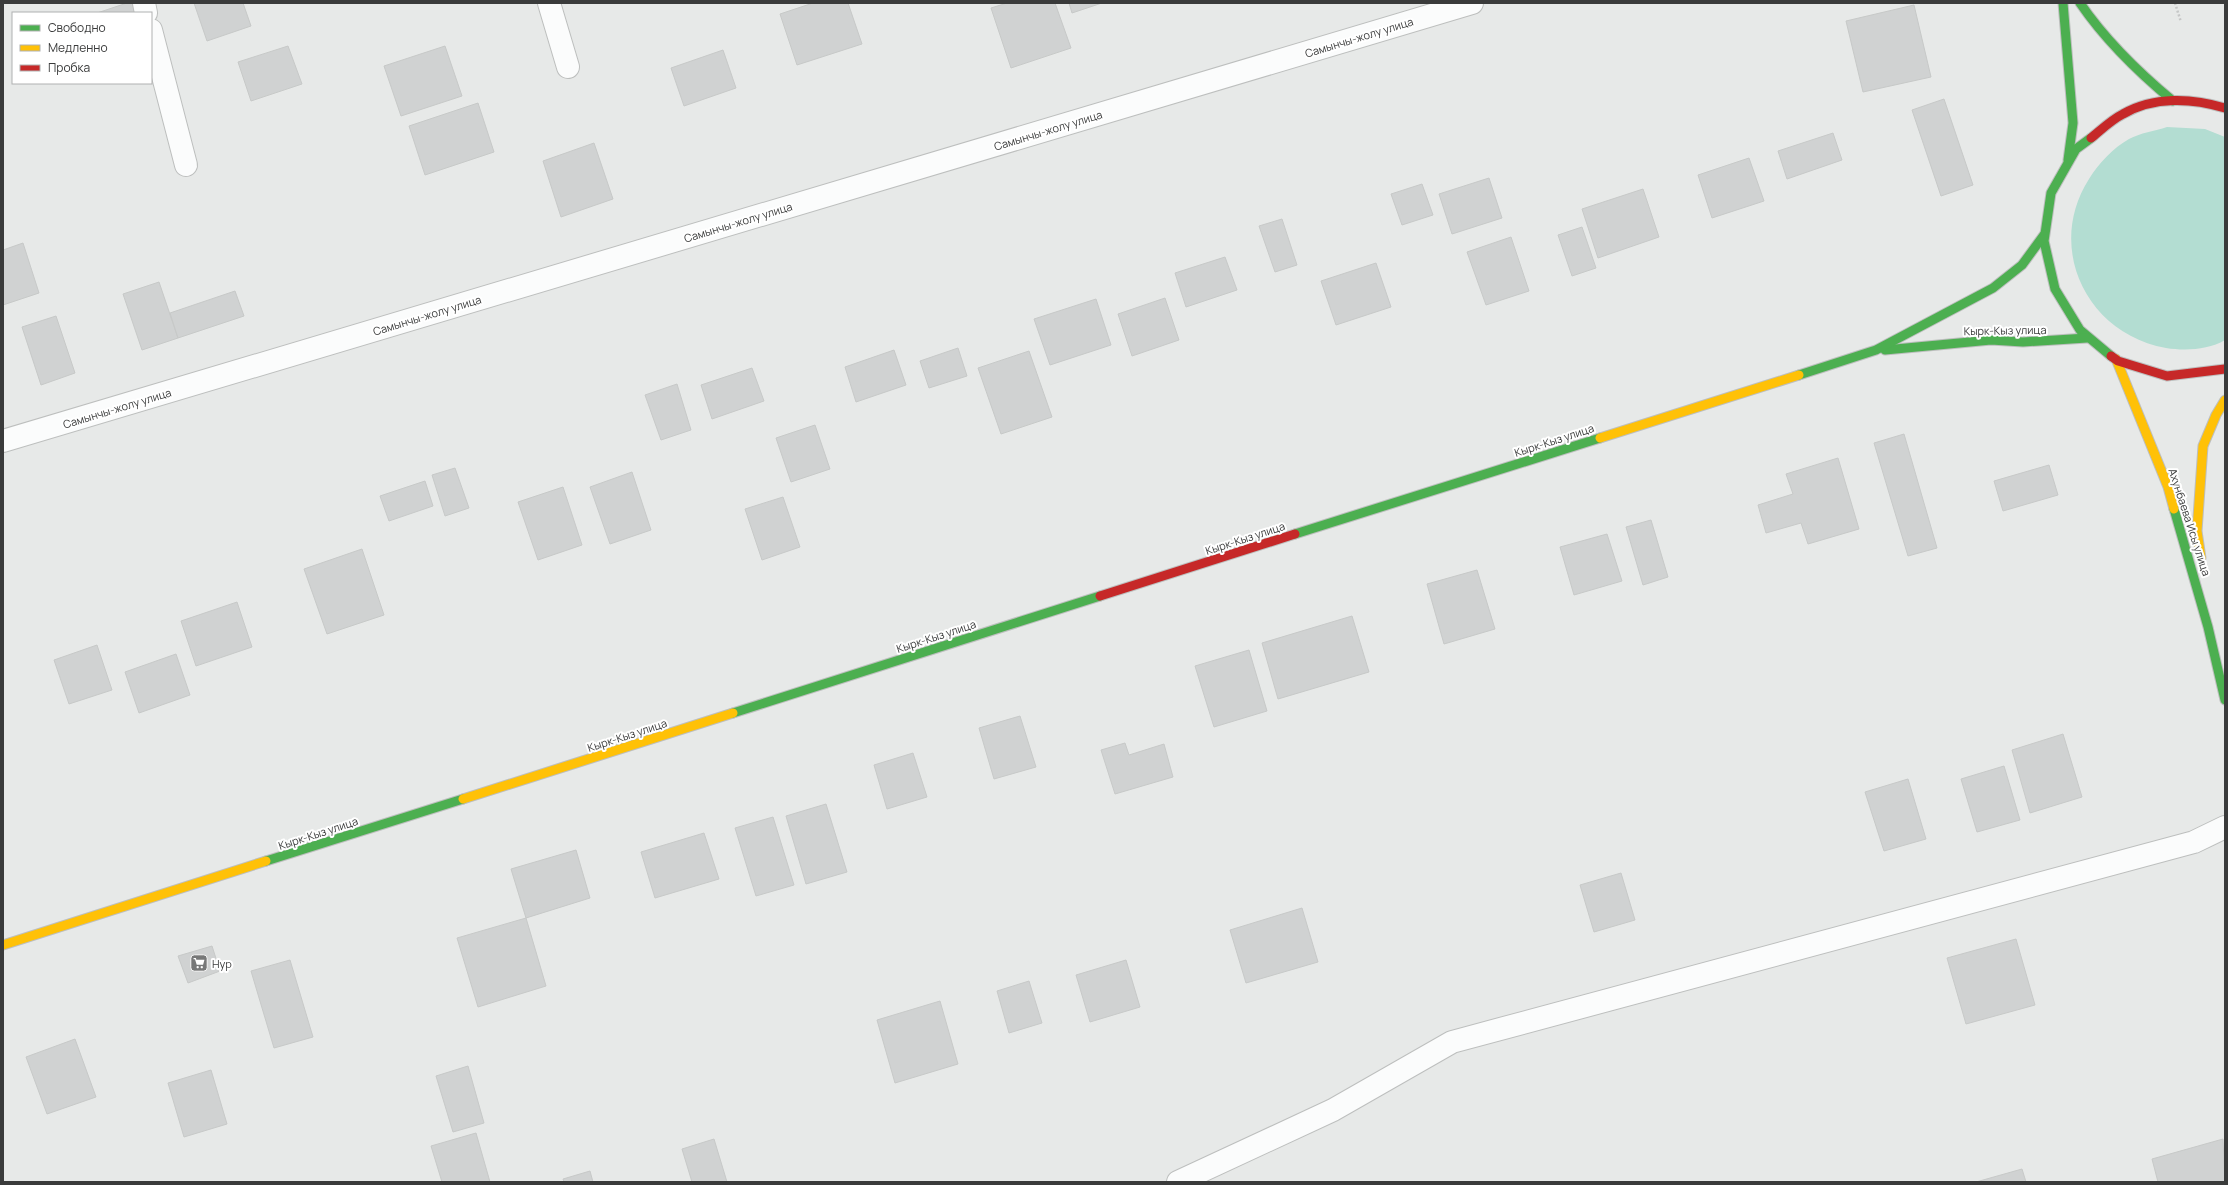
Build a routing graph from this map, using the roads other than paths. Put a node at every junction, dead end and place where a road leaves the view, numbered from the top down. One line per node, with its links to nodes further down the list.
1 (549, 3): 6 (street)
2 (1472, 3): 17 (street, Самынчы-жолу улица)
3 (2063, 3): 9 (street)
4 (2080, 3): 7 (street)
5 (152, 34): 10 (street)
6 (568, 67)
7 (2173, 100): 8 (street); 9 (street)
8 (2225, 108)
9 (2068, 160): 11 (street)
10 (186, 165)
11 (2044, 235): 12 (street); 13 (street, Кырк-Кыз улица)
12 (2087, 338): 13 (street, Кырк-Кыз улица); 14 (street)
13 (1876, 350): 21 (street, Кырк-Кыз улица)
14 (2116, 359): 15 (street); 18 (street, Ахунбаева Исы улица)
15 (2225, 369)
16 (2225, 400): 18 (street, Ахунбаева Исы улица)
17 (3, 441)
18 (2208, 627): 19 (street, Ахунбаева Исы улица)
19 (2225, 700)
20 (2225, 827): 22 (street)
21 (3, 945)
22 (1178, 1182)

